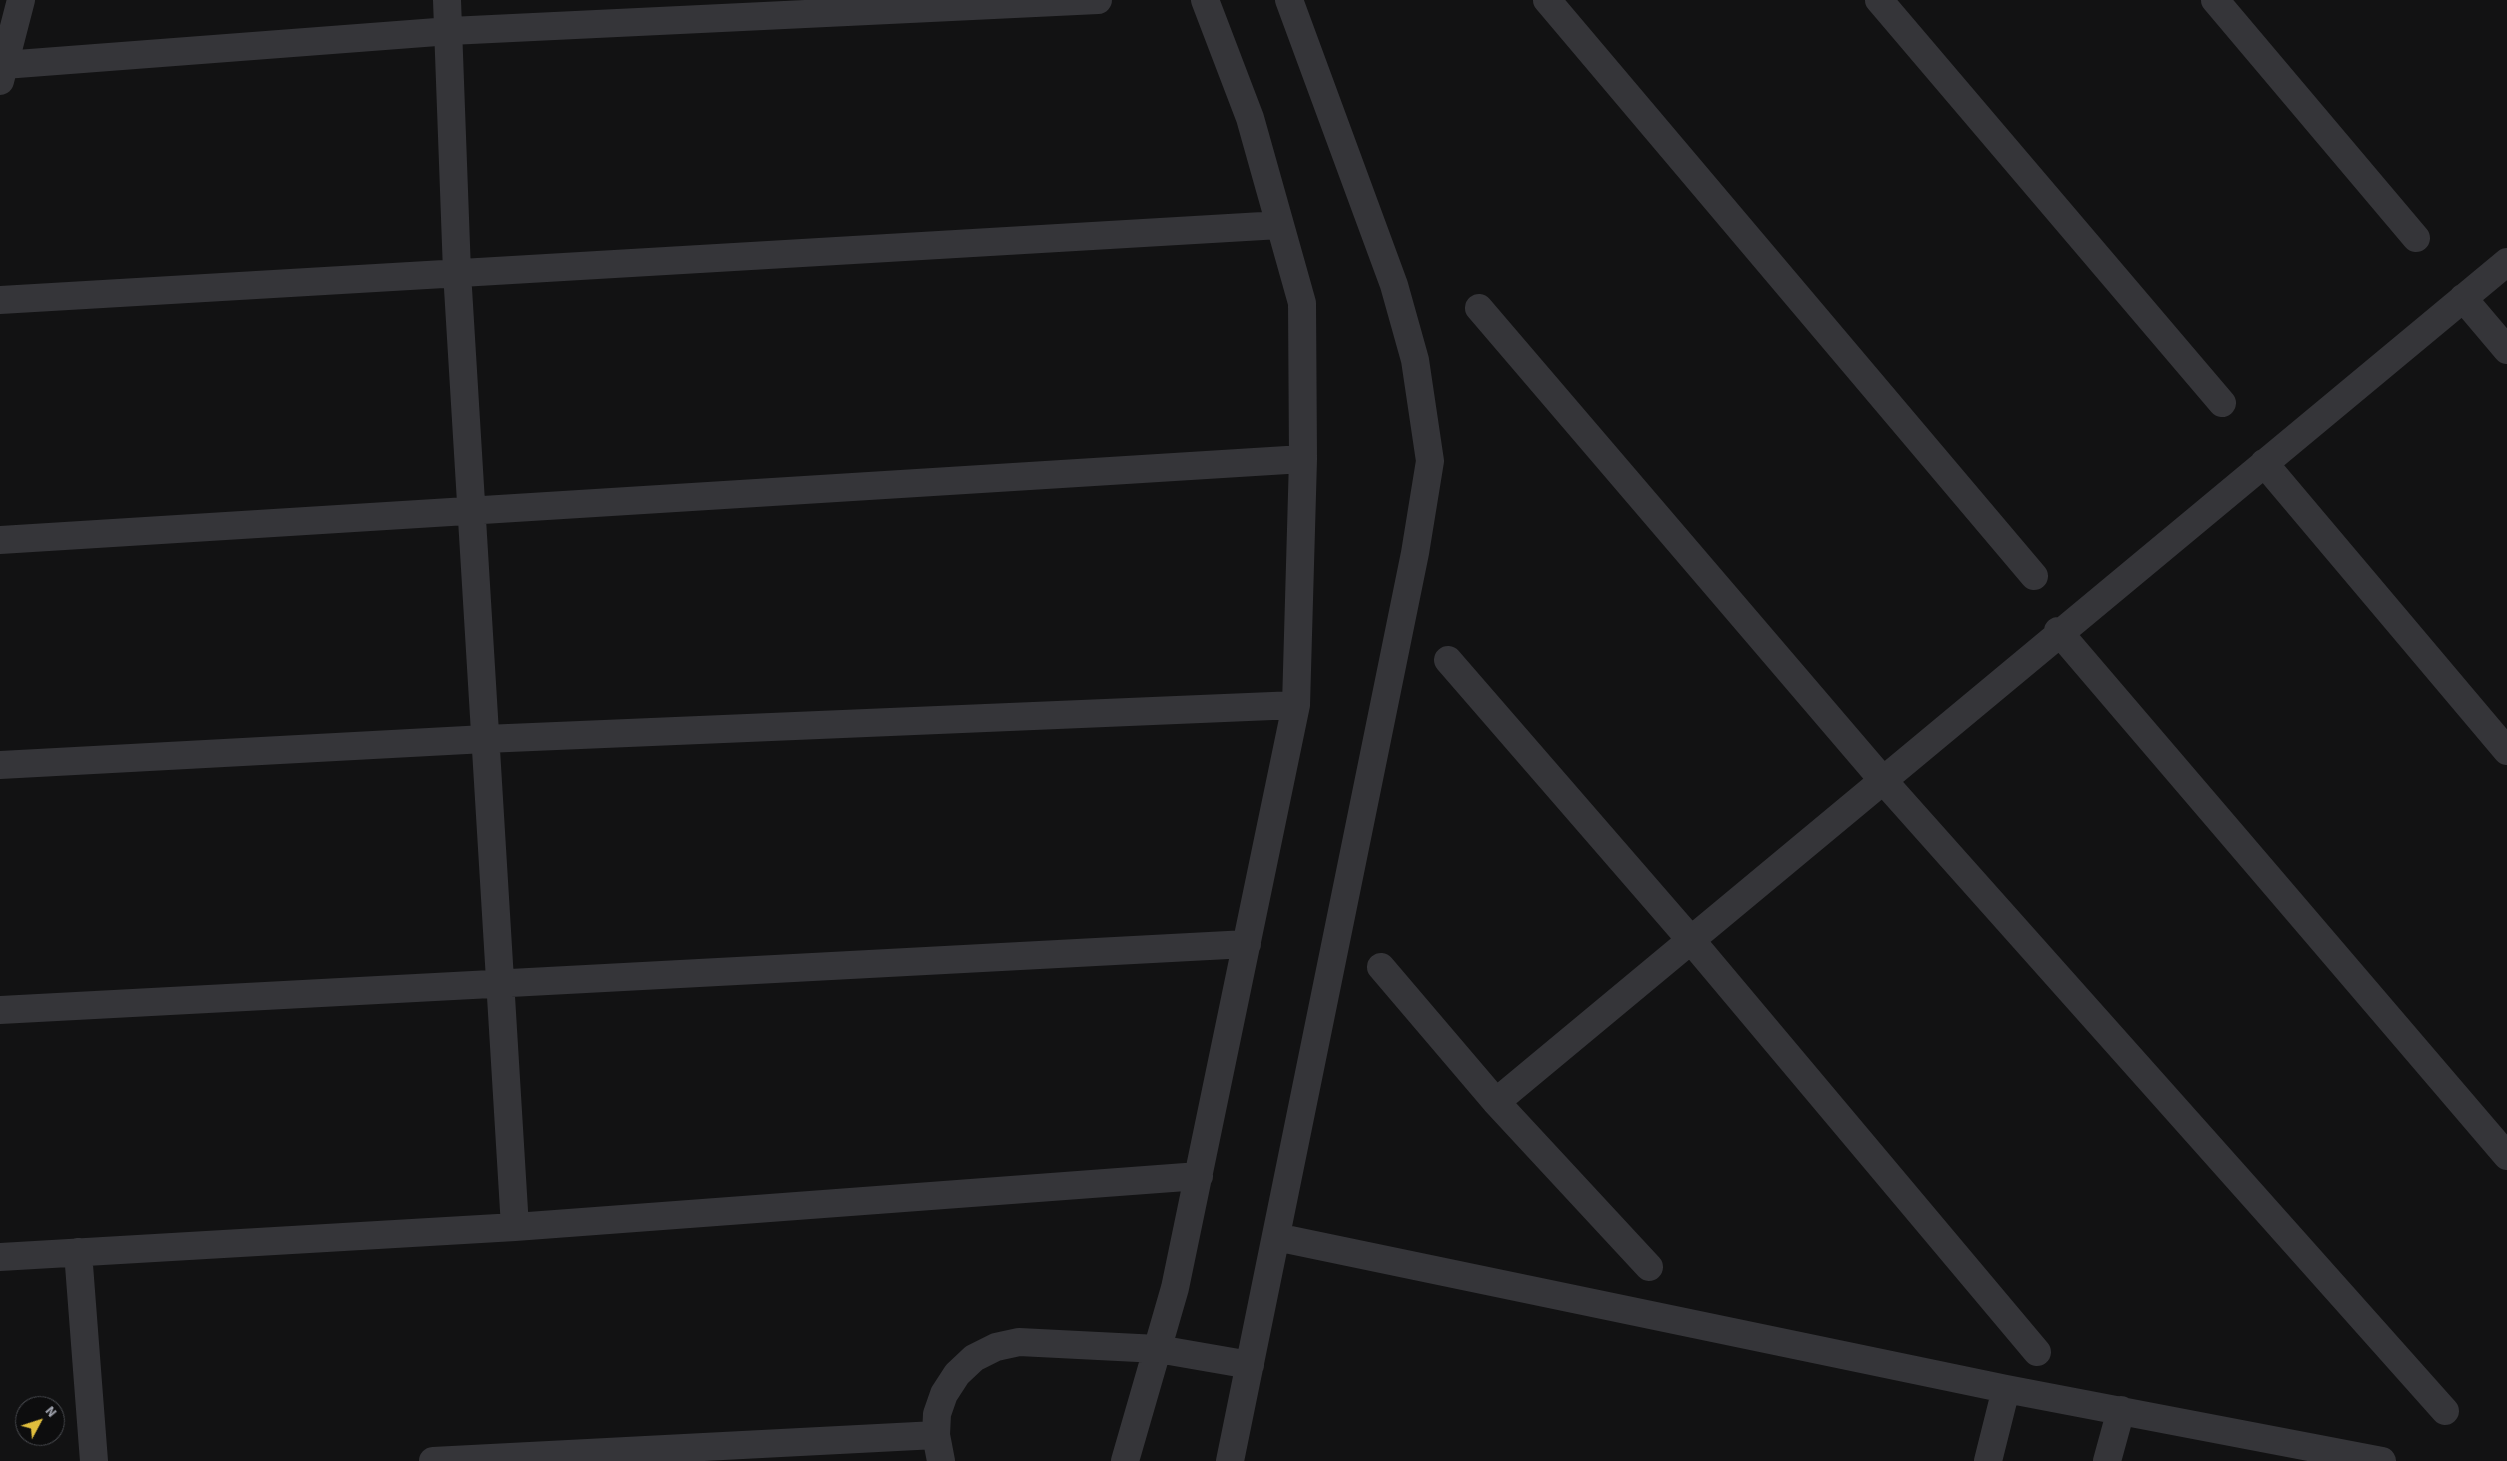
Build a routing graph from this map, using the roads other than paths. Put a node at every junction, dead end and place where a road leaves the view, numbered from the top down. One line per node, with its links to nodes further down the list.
1 (447, 0): 9 (street)
2 (1098, 0): 9 (street)
3 (1205, 0): 11 (street)
4 (1289, 0): 41 (street)
5 (1547, 0): 24 (street)
6 (1879, 0): 19 (street)
7 (2214, 0): 12 (street)
8 (13, 7): 10 (street)
9 (450, 31): 10 (street); 14 (street)
10 (2, 73)
11 (1280, 225): 14 (street); 20 (street)
12 (2416, 238)
13 (2507, 262): 15 (street)
14 (457, 272): 16 (street); 22 (street)
15 (2464, 298): 18 (street); 21 (street)
16 (0, 300)
17 (1479, 308): 31 (street)
18 (2507, 350)
19 (2222, 403)
20 (1303, 459): 22 (street); 27 (street)
21 (2264, 463): 25 (street); 29 (street)
22 (471, 512): 23 (street); 28 (street)
23 (0, 540)
24 (2034, 576)
25 (2058, 632): 31 (street); 38 (street)
26 (1448, 660): 32 (street)
27 (1296, 705): 28 (street); 33 (street)
28 (485, 739): 30 (street); 35 (street)
29 (2507, 751)
30 (0, 765)
31 (1881, 778): 32 (street); 50 (street)
32 (1690, 939): 37 (street); 46 (street)
33 (1247, 944): 35 (street); 39 (street)
34 (1380, 967): 37 (street)
35 (500, 984): 36 (street); 40 (street)
36 (0, 1010)
37 (1496, 1102): 44 (street)
38 (2507, 1156)
39 (1199, 1176): 40 (street); 45 (street)
40 (515, 1227): 42 (street)
41 (1276, 1238): 47 (street); 48 (street)
42 (78, 1252): 43 (street); 52 (street)
43 (0, 1257)
44 (1649, 1266)
45 (1158, 1349): 47 (street); 51 (street); 55 (street)
46 (2037, 1352)
47 (1250, 1365): 56 (street)
48 (2006, 1389): 49 (street); 57 (street)
49 (2121, 1410): 58 (street); 59 (street)
50 (2445, 1411)
51 (936, 1435): 53 (street); 54 (street)
52 (94, 1461)
53 (433, 1461)
54 (941, 1461)
55 (1125, 1461)
56 (1230, 1461)
57 (1988, 1461)
58 (2107, 1461)
59 (2382, 1461)

